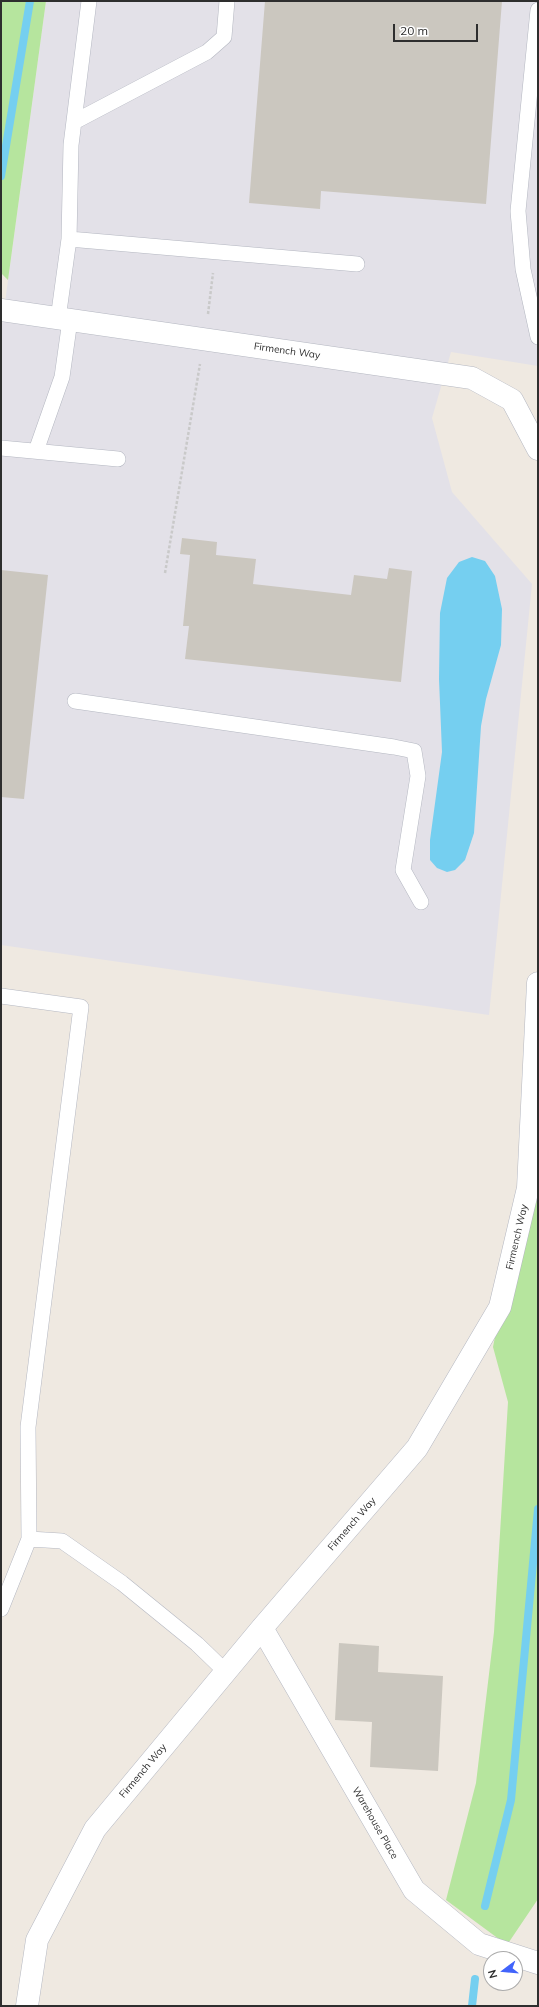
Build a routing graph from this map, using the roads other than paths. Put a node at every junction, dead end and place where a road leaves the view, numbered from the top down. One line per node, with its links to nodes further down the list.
1 (89, 1): 4 (lane)
2 (227, 1): 4 (lane)
3 (538, 10): 9 (lane)
4 (74, 122): 5 (lane)
5 (69, 239): 6 (lane); 8 (lane)
6 (357, 264)
7 (1, 310): 8 (street, Firmench Way)
8 (64, 319): 10 (street, Firmench Way); 12 (lane)
9 (538, 337)
10 (538, 444)
11 (1, 448): 12 (lane)
12 (36, 451): 13 (lane)
13 (118, 459)
14 (75, 701): 15 (lane)
15 (420, 902)
16 (538, 983): 20 (street, Firmench Way)
17 (1, 996): 18 (lane)
18 (29, 1539): 19 (lane); 21 (lane)
19 (1, 1609)
20 (262, 1628): 21 (street, Firmench Way); 22 (street, Warehouse Place)
21 (226, 1672): 23 (street, Firmench Way)
22 (538, 1963)
23 (27, 2006)

